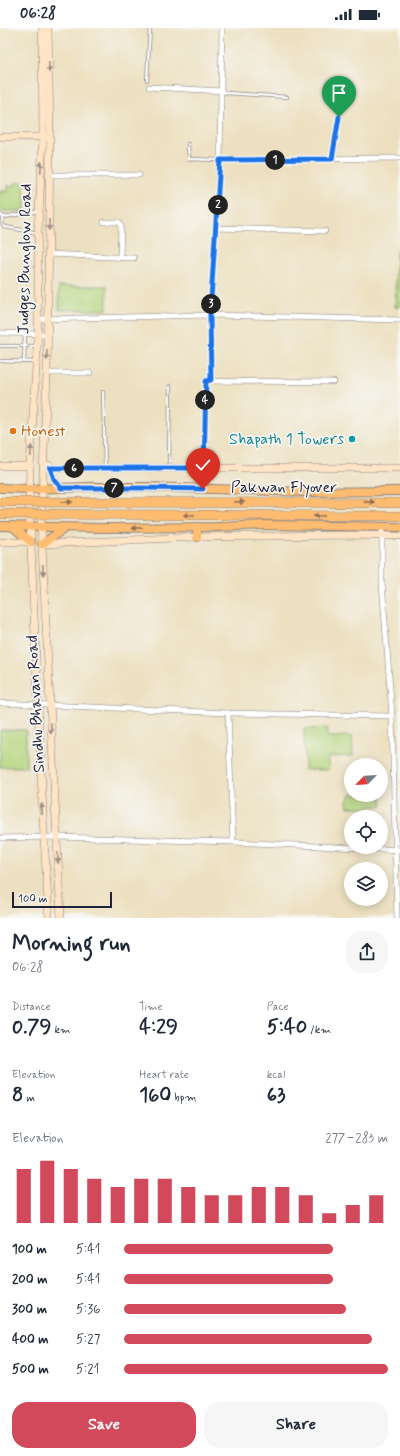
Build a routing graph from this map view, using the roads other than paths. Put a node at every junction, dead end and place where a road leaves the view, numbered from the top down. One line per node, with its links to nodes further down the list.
1 (42, 28): 11 (main road, Judges Bunglow Road)
2 (48, 28): 11 (main road, Judges Bunglow Road, one-way to 11)
3 (150, 28): 5 (lane)
4 (222, 28): 7 (street)
5 (147, 80)
6 (149, 87): 7 (street)
7 (222, 91): 8 (lane); 15 (street)
8 (287, 97)
9 (339, 117): 14 (street)
10 (0, 137): 11 (main road)
11 (46, 137): 16 (main road, Judges Bunglow Road); 18 (main road, Judges Bunglow Road, one-way to 11)
12 (188, 144): 15 (lane)
13 (400, 158): 14 (street)
14 (332, 159): 15 (street)
15 (220, 160): 22 (street)
16 (49, 175): 17 (street); 25 (main road, Judges Bunglow Road, one-way to 25)
17 (139, 175)
18 (39, 211): 20 (lane); 24 (main road, Judges Bunglow Road)
19 (0, 214): 20 (lane)
20 (2, 217): 24 (lane)
21 (104, 222): 26 (street)
22 (216, 228): 23 (street); 28 (street)
23 (325, 231)
24 (38, 233): 29 (main road, Judges Bunglow Road)
25 (48, 254): 26 (street); 30 (main road, Judges Bunglow Road)
26 (120, 258): 27 (street)
27 (134, 258)
28 (210, 315): 30 (street); 31 (street); 44 (street)
29 (38, 319): 30 (street); 34 (main road, Judges Bunglow Road)
30 (47, 319): 35 (main road, Judges Bunglow Road)
31 (400, 320)
32 (0, 333): 33 (street)
33 (25, 333): 34 (street); 37 (lane)
34 (38, 333): 35 (street); 38 (main road, Judges Bunglow Road)
35 (47, 334): 43 (main road, Judges Bunglow Road, one-way to 43)
36 (0, 346): 37 (lane)
37 (24, 346): 38 (lane); 40 (lane)
38 (37, 346): 41 (main road, Judges Bunglow Road)
39 (0, 361): 40 (lane)
40 (24, 362): 41 (lane)
41 (36, 362): 50 (main road, Judges Bunglow Road, one-way to 41)
42 (90, 372): 43 (street)
43 (47, 373): 48 (main road, Judges Bunglow Road)
44 (211, 380): 45 (street); 54 (street)
45 (334, 382)
46 (170, 386): 53 (lane)
47 (104, 392): 52 (lane)
48 (44, 456): 51 (main road); 58 (main road, Judges Bunglow Road)
49 (0, 466): 50 (main road)
50 (30, 466): 59 (main road, Judges Bunglow Road)
51 (50, 468): 52 (main road); 57 (main road)
52 (105, 468): 53 (main road)
53 (169, 468): 54 (main road)
54 (204, 468): 55 (main road)
55 (400, 468)
56 (0, 488): 59 (main road)
57 (61, 488): 58 (main road); 60 (main road)
58 (42, 489): 59 (main road); 69 (main road, Sindhu Bhavan Road)
59 (29, 490): 68 (main road, Sindhu Bhavan Road)
60 (400, 491)
61 (0, 502): 62 (highway, Pakwan Flyover, one-way to 62, bridge)
62 (400, 503)
63 (0, 514): 64 (highway, Pakwan Flyover, one-way to 63, bridge)
64 (400, 516)
65 (0, 526): 66 (main road)
66 (12, 526): 68 (main road); 77 (main road)
67 (382, 526): 70 (main road); 71 (main road); 73 (street)
68 (30, 527): 69 (main road); 77 (main road, Sindhu Bhavan Road)
69 (41, 527): 72 (main road); 78 (main road, Sindhu Bhavan Road)
70 (198, 527): 72 (main road, one-way to 72); 75 (main road)
71 (400, 527)
72 (66, 528): 78 (main road)
73 (382, 536): 74 (main road); 75 (main road); 83 (street)
74 (400, 536)
75 (197, 537): 78 (main road)
76 (0, 542): 77 (main road)
77 (31, 542): 80 (main road, Sindhu Bhavan Road)
78 (42, 544): 81 (main road, Sindhu Bhavan Road, one-way to 81)
79 (0, 703): 80 (street)
80 (38, 704): 81 (street); 84 (main road, Sindhu Bhavan Road, one-way to 80)
81 (50, 704): 82 (street); 85 (main road, Sindhu Bhavan Road, one-way to 85)
82 (228, 713): 83 (street); 87 (street)
83 (392, 716): 88 (street)
84 (44, 837): 85 (street); 86 (street); 89 (main road, Sindhu Bhavan Road)
85 (57, 837): 87 (street); 90 (main road, Sindhu Bhavan Road, one-way to 90)
86 (0, 838)
87 (233, 842): 88 (street)
88 (397, 850): 91 (street)
89 (49, 918)
90 (61, 918)
91 (397, 918)

